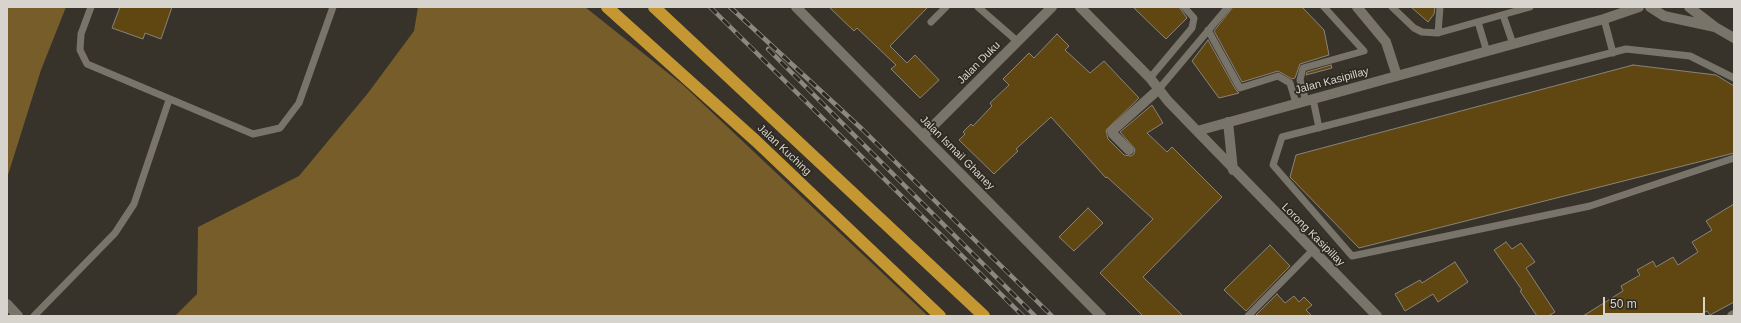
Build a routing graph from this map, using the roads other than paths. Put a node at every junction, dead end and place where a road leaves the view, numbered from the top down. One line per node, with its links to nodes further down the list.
1 (91, 7): 36 (lane)
2 (333, 7): 36 (lane)
3 (607, 7): 49 (highway, Jalan Kuching)
4 (654, 7): 50 (highway, Jalan Kuching)
5 (796, 7): 41 (street, Jalan Ismail Ghaney)
6 (946, 7): 22 (lane)
7 (978, 7): 28 (lane)
8 (1052, 7): 28 (street, Jalan Duku)
9 (1080, 7): 33 (street)
10 (1184, 7): 33 (lane)
11 (1228, 7): 25 (lane)
12 (1324, 7): 37 (lane)
13 (1357, 7): 32 (street)
14 (1392, 7): 26 (lane)
15 (1440, 7): 26 (lane)
16 (1530, 7): 20 (lane)
17 (1639, 7): 21 (street, Jalan Kasipillay)
18 (1650, 7): 24 (street)
19 (1689, 7): 24 (street)
20 (1503, 15): 23 (lane); 29 (lane)
21 (1604, 20): 29 (street, Jalan Kasipillay); 31 (lane)
22 (931, 22)
23 (1478, 22): 26 (lane); 30 (lane)
24 (1715, 27): 27 (street)
25 (1208, 30): 35 (lane); 37 (lane)
26 (1438, 33)
27 (1734, 38)
28 (1017, 42): 41 (street, Jalan Duku)
29 (1512, 44): 30 (street, Jalan Kasipillay)
30 (1487, 52): 32 (street, Jalan Kasipillay)
31 (1613, 53): 34 (lane); 39 (lane)
32 (1397, 76): 37 (street, Jalan Kasipillay)
33 (1150, 78): 35 (street)
34 (1734, 78)
35 (1159, 89): 40 (street); 42 (street)
36 (169, 100): 48 (lane)
37 (1305, 101): 38 (street, Jalan Kasipillay); 39 (lane)
38 (1228, 122): 40 (street, Jalan Kasipillay); 44 (street)
39 (1319, 128): 43 (lane)
40 (1197, 131): 44 (street, Lorong Kasipillay)
41 (923, 136): 51 (street, Jalan Ismail Ghaney)
42 (1130, 150)
43 (1734, 158)
44 (1233, 170): 45 (street, Lorong Kasipillay)
45 (1312, 251): 52 (lane); 53 (street, Lorong Kasipillay)
46 (7, 304): 47 (street)
47 (18, 316)
48 (34, 316)
49 (940, 316)
50 (984, 316)
51 (1101, 316)
52 (1248, 316)
53 (1377, 316)

